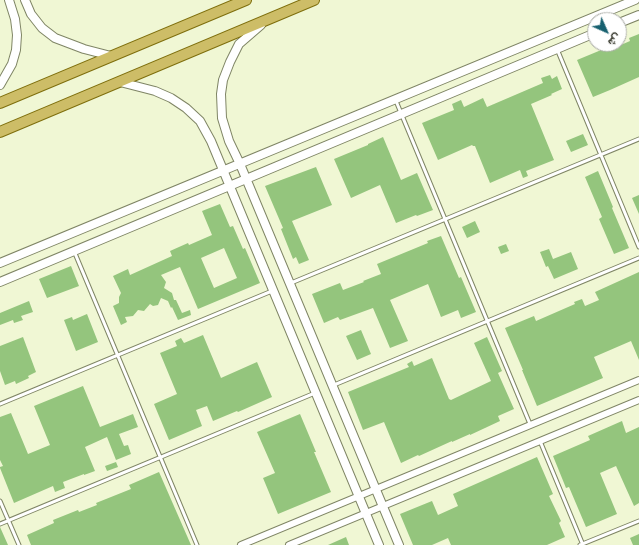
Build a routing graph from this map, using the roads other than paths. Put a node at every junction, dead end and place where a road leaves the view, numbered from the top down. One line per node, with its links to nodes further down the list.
1 (9, 0): 13 (street)
2 (25, 0): 11 (street)
3 (246, 0): 11 (main road)
4 (314, 0): 8 (main road)
5 (635, 0): 14 (street)
6 (639, 15): 7 (street)
7 (627, 20)
8 (264, 22): 12 (main road); 20 (street)
9 (587, 36): 10 (street)
10 (557, 49): 16 (street); 19 (lane)
11 (111, 56): 15 (main road)
12 (120, 82): 17 (main road); 21 (street)
13 (0, 85)
14 (395, 99): 16 (lane); 20 (street)
15 (0, 103)
16 (402, 114): 22 (street); 24 (lane)
17 (0, 132)
18 (639, 139): 19 (lane)
19 (601, 155): 24 (lane); 25 (lane)
20 (240, 164): 21 (street); 22 (street)
21 (223, 171): 23 (street); 28 (street)
22 (246, 179): 23 (street); 30 (street)
23 (229, 186): 26 (street); 31 (street)
24 (445, 219): 30 (lane); 32 (lane)
25 (639, 247)
26 (74, 251): 29 (street); 33 (lane)
27 (639, 258): 32 (lane)
28 (0, 263)
29 (0, 282)
30 (290, 284): 35 (street)
31 (273, 291): 33 (lane); 36 (street)
32 (487, 321): 35 (lane); 39 (lane)
33 (117, 355): 38 (lane); 41 (lane)
34 (639, 380): 39 (street)
35 (332, 386): 42 (street)
36 (315, 393): 41 (lane); 43 (street)
37 (639, 400): 40 (street)
38 (0, 404)
39 (530, 424): 42 (street)
40 (540, 441): 45 (street); 56 (lane)
41 (160, 457): 47 (lane); 51 (lane)
42 (375, 489): 43 (street); 45 (street)
43 (358, 496): 46 (street); 52 (street)
44 (0, 501): 47 (lane)
45 (382, 506): 46 (street); 55 (street)
46 (366, 513): 53 (street); 54 (street)
47 (8, 520): 49 (lane); 50 (lane)
48 (639, 521): 56 (lane)
49 (0, 524)
50 (19, 545)
51 (196, 545)
52 (241, 545)
53 (289, 545)
54 (379, 545)
55 (399, 545)
56 (582, 545)

